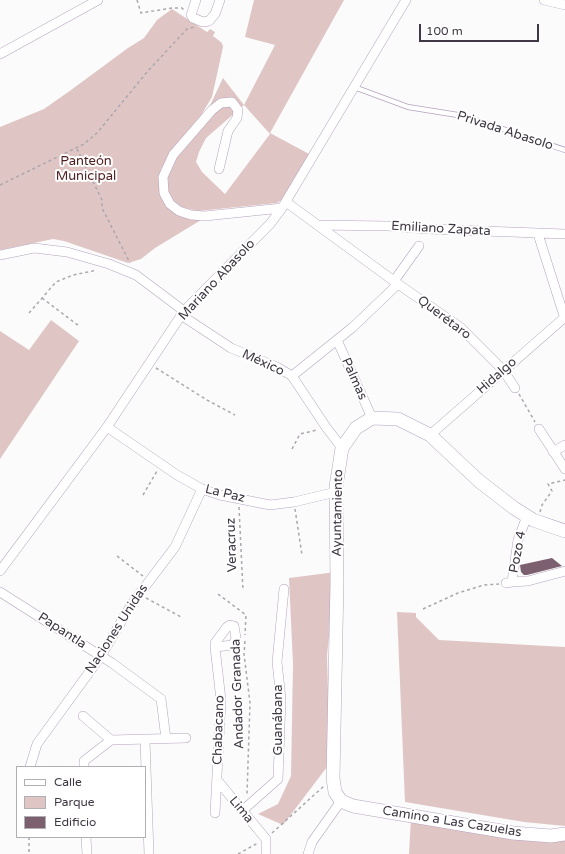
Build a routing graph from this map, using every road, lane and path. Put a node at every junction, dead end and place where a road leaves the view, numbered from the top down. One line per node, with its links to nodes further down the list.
1 (98, 0): 10 (street)
2 (137, 0): 8 (path)
3 (196, 0): 8 (street)
4 (220, 0): 9 (street)
5 (406, 0): 11 (street, Mariano Abasolo)
6 (544, 0): 7 (street)
7 (565, 5)
8 (191, 15): 9 (street)
9 (199, 22): 12 (path)
10 (0, 54)
11 (354, 86): 13 (lane, Privada Abasolo); 16 (street, Mariano Abasolo)
12 (77, 149): 15 (path); 23 (path)
13 (565, 150)
14 (219, 169): 16 (street)
15 (0, 185)
16 (284, 205): 17 (street, Querétaro); 27 (street, Mariano Abasolo)
17 (317, 225): 18 (street, Emiliano Zapata); 24 (street, Querétaro)
18 (538, 234): 19 (street, Emiliano Zapata); 28 (street)
19 (565, 234)
20 (419, 246): 24 (street)
21 (0, 255): 22 (street, México)
22 (109, 264): 23 (street, México); 25 (path)
23 (132, 272): 27 (street, México)
24 (396, 283): 30 (street); 32 (street, Querétaro)
25 (42, 298): 26 (path); 29 (path)
26 (29, 313)
27 (183, 313): 31 (street, Mariano Abasolo); 33 (street, México)
28 (565, 319): 32 (street, Hidalgo)
29 (79, 326)
30 (337, 340): 33 (street); 36 (street, Palmas)
31 (149, 364): 35 (path); 38 (street, Mariano Abasolo)
32 (503, 370): 34 (street, Querétaro); 40 (street, Hidalgo)
33 (292, 376): 37 (street, México)
34 (515, 388): 39 (path)
35 (235, 415)
36 (372, 418): 40 (street); 42 (street, Ayuntamiento)
37 (326, 427): 42 (street, México); 43 (path)
38 (107, 428): 45 (street, La Paz); 57 (street, Mariano Abasolo)
39 (539, 429): 44 (street)
40 (430, 435): 53 (street)
41 (565, 446): 44 (street)
42 (342, 448): 49 (street, Ayuntamiento)
43 (292, 449)
44 (553, 452): 46 (street)
45 (161, 465): 48 (street, La Paz); 50 (path)
46 (565, 469)
47 (565, 480): 53 (path)
48 (202, 490): 51 (street, La Paz); 59 (street, Naciones Unidas)
49 (336, 492): 52 (street, La Paz); 79 (street, Ayuntamiento)
50 (143, 495)
51 (239, 498): 52 (street, La Paz); 62 (path, Veracruz)
52 (294, 502): 55 (path)
53 (530, 518): 54 (street); 60 (street, Pozo 4)
54 (565, 530)
55 (302, 555)
56 (117, 556): 59 (path)
57 (0, 571)
58 (565, 571): 60 (street)
59 (149, 580): 64 (street, Naciones Unidas)
60 (509, 583): 66 (path)
61 (284, 589): 82 (street, Guanábana)
62 (243, 591)
63 (0, 592): 69 (street, Papantla)
64 (139, 594): 67 (path); 69 (street, Naciones Unidas)
65 (218, 594): 82 (path, Andador Granada)
66 (423, 609)
67 (183, 618)
68 (215, 647): 80 (street, Chabacano)
69 (101, 656): 72 (street, Papantla); 76 (street, Naciones Unidas)
70 (83, 716): 73 (street)
71 (186, 738): 72 (street)
72 (166, 739): 74 (street)
73 (111, 740): 74 (street); 75 (street)
74 (145, 740): 77 (street)
75 (84, 764)
76 (30, 766)
77 (146, 766)
78 (146, 768): 90 (street)
79 (333, 778): 81 (street, Ayuntamiento); 87 (path)
80 (217, 780): 82 (street, Lima); 83 (street, Chabacano)
81 (341, 801): 84 (street, Camino a Las Cazuelas); 93 (street)
82 (244, 809): 87 (street, Lima)
83 (215, 813)
84 (565, 834)
85 (28, 838): 88 (path)
86 (86, 838): 89 (street)
87 (266, 839): 91 (path); 92 (street)
88 (29, 854)
89 (87, 854)
90 (149, 854)
91 (238, 854)
92 (266, 854)
93 (308, 854)

